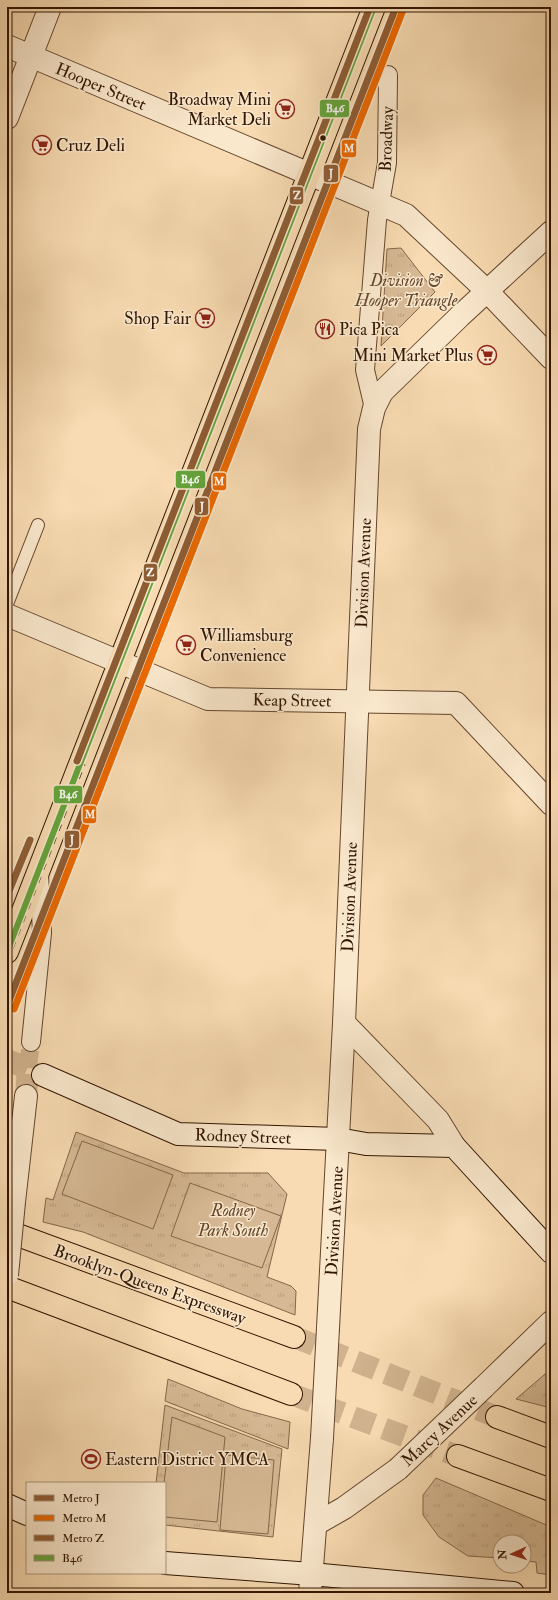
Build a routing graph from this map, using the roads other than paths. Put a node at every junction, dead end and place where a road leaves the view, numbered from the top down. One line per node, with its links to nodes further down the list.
1 (50, 7): 4 (street)
2 (374, 7): 7 (main road)
3 (7, 46): 4 (street, Hooper Street)
4 (31, 57): 6 (street); 7 (street, Hooper Street)
5 (388, 75): 8 (street, Broadway)
6 (7, 118)
7 (310, 173): 8 (street, Hooper Street); 16 (main road)
8 (381, 203): 10 (street, Hooper Street); 12 (street, Division Avenue)
9 (551, 232): 10 (street)
10 (487, 291): 11 (street, Hooper Street); 12 (street)
11 (551, 358)
12 (374, 408): 17 (street, Division Avenue)
13 (38, 525): 14 (lane)
14 (7, 604)
15 (7, 615): 16 (street, Keap Street)
16 (120, 662): 17 (street, Keap Street); 19 (main road)
17 (357, 701): 18 (street, Keap Street); 21 (street, Division Avenue)
18 (551, 804)
19 (39, 871): 20 (main road); 22 (street)
20 (7, 952)
21 (344, 1023): 25 (street, Division Avenue); 26 (street)
22 (31, 1042)
23 (43, 1075): 25 (street, Rodney Street)
24 (26, 1096): 29 (street, bridge)
25 (338, 1139): 26 (street, Rodney Street); 40 (street, Division Avenue, bridge)
26 (454, 1146): 28 (street)
27 (7, 1230): 32 (main road, Brooklyn-Queens Expressway)
28 (551, 1252)
29 (7, 1275)
30 (7, 1287): 33 (main road)
31 (551, 1322): 40 (street, Marcy Avenue, bridge)
32 (294, 1337)
33 (291, 1394)
34 (497, 1417): 35 (main road)
35 (551, 1437)
36 (458, 1456): 37 (main road)
37 (551, 1490)
38 (7, 1505): 39 (street)
39 (26, 1514)
40 (316, 1524): 42 (street, Division Avenue)
41 (166, 1563): 42 (street)
42 (311, 1583): 43 (street)
43 (507, 1593)

